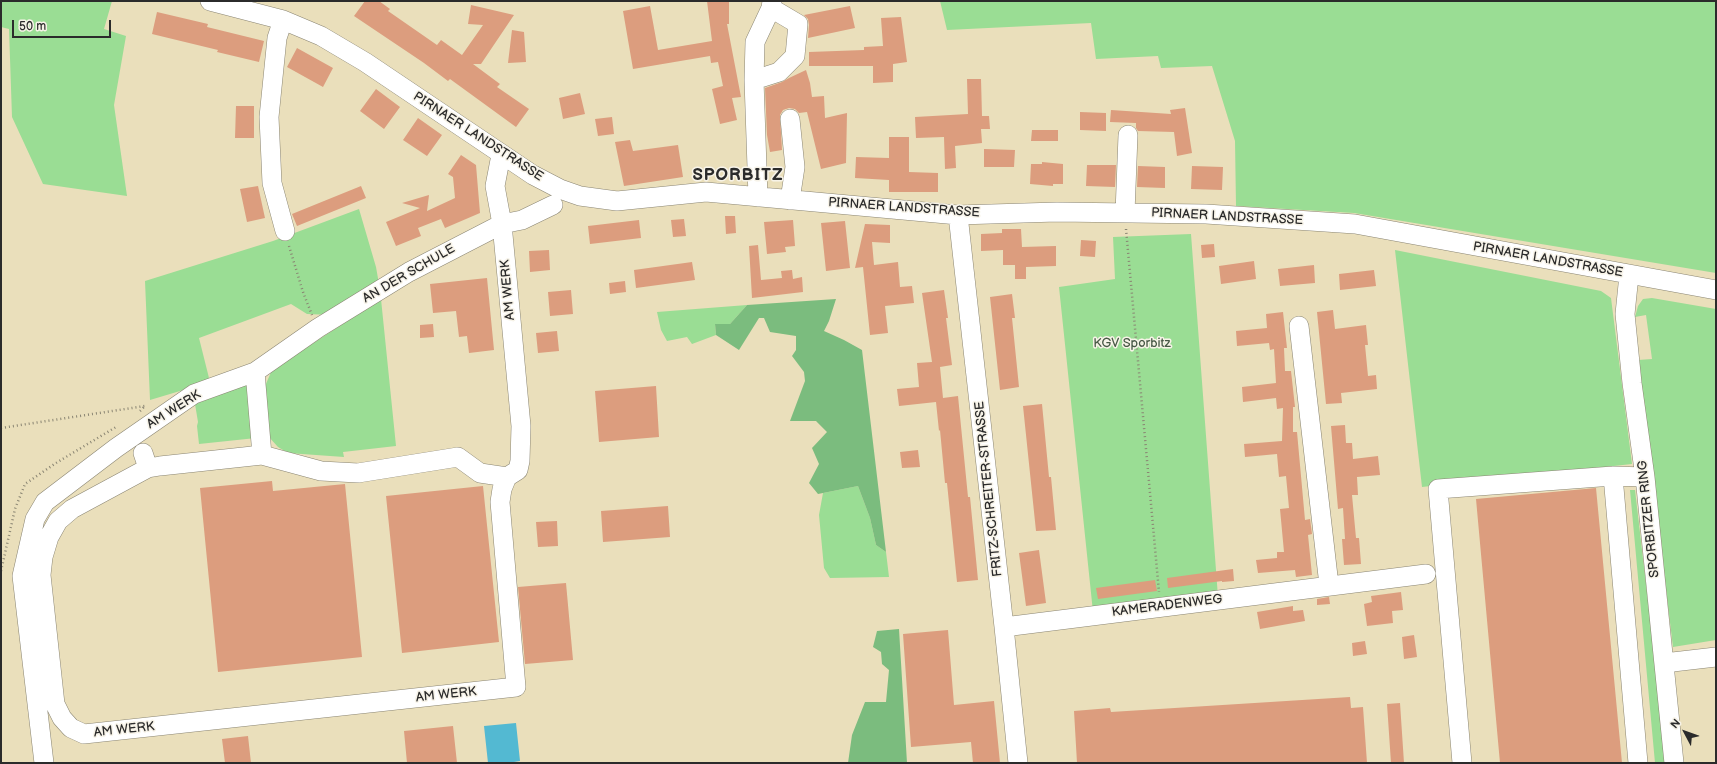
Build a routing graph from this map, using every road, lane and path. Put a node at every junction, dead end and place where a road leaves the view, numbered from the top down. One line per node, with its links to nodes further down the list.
1 (212, 1): 2 (street, PIRNAER LANDSTRASSE)
2 (233, 4): 4 (street, PIRNAER LANDSTRASSE)
3 (771, 5): 5 (street); 5 (street)
4 (283, 20): 8 (street, PIRNAER LANDSTRASSE); 15 (street)
5 (754, 80): 9 (street)
6 (790, 119): 10 (street)
7 (1128, 135): 12 (street)
8 (501, 155): 9 (street, PIRNAER LANDSTRASSE); 14 (street, AM WERK)
9 (758, 197): 10 (street, PIRNAER LANDSTRASSE)
10 (790, 200): 13 (street, PIRNAER LANDSTRASSE)
11 (553, 205): 14 (street, AN DER SCHULE)
12 (1125, 213): 13 (street, PIRNAER LANDSTRASSE); 16 (street, PIRNAER LANDSTRASSE); 29 (path)
13 (958, 215): 30 (street, FRITZ-SCHREITER-STRASSE)
14 (502, 224): 19 (street, AN DER SCHULE); 25 (street, AM WERK)
15 (285, 231): 19 (path)
16 (1629, 275): 17 (street, PIRNAER LANDSTRASSE); 26 (street, SPORBITZER RING)
17 (1716, 290)
18 (1300, 326): 28 (street)
19 (318, 328): 20 (street, AM WERK)
20 (255, 372): 23 (street); 33 (street, AM WERK)
21 (152, 404): 22 (path)
22 (1, 428)
23 (262, 455): 25 (street, AM WERK); 25 (street, AM WERK)
24 (1613, 476): 26 (street); 35 (street); 36 (street)
25 (507, 477)
26 (1645, 477): 32 (street, SPORBITZER RING)
27 (1426, 574): 28 (street, KAMERADENWEG)
28 (1330, 585): 29 (street, KAMERADENWEG)
29 (1160, 607): 30 (street, KAMERADENWEG)
30 (1004, 627): 34 (street, FRITZ-SCHREITER-STRASSE)
31 (1716, 657): 32 (street)
32 (1664, 663): 37 (street, SPORBITZER RING)
33 (44, 763)
34 (1018, 763)
35 (1462, 763)
36 (1638, 763)
37 (1674, 763)

